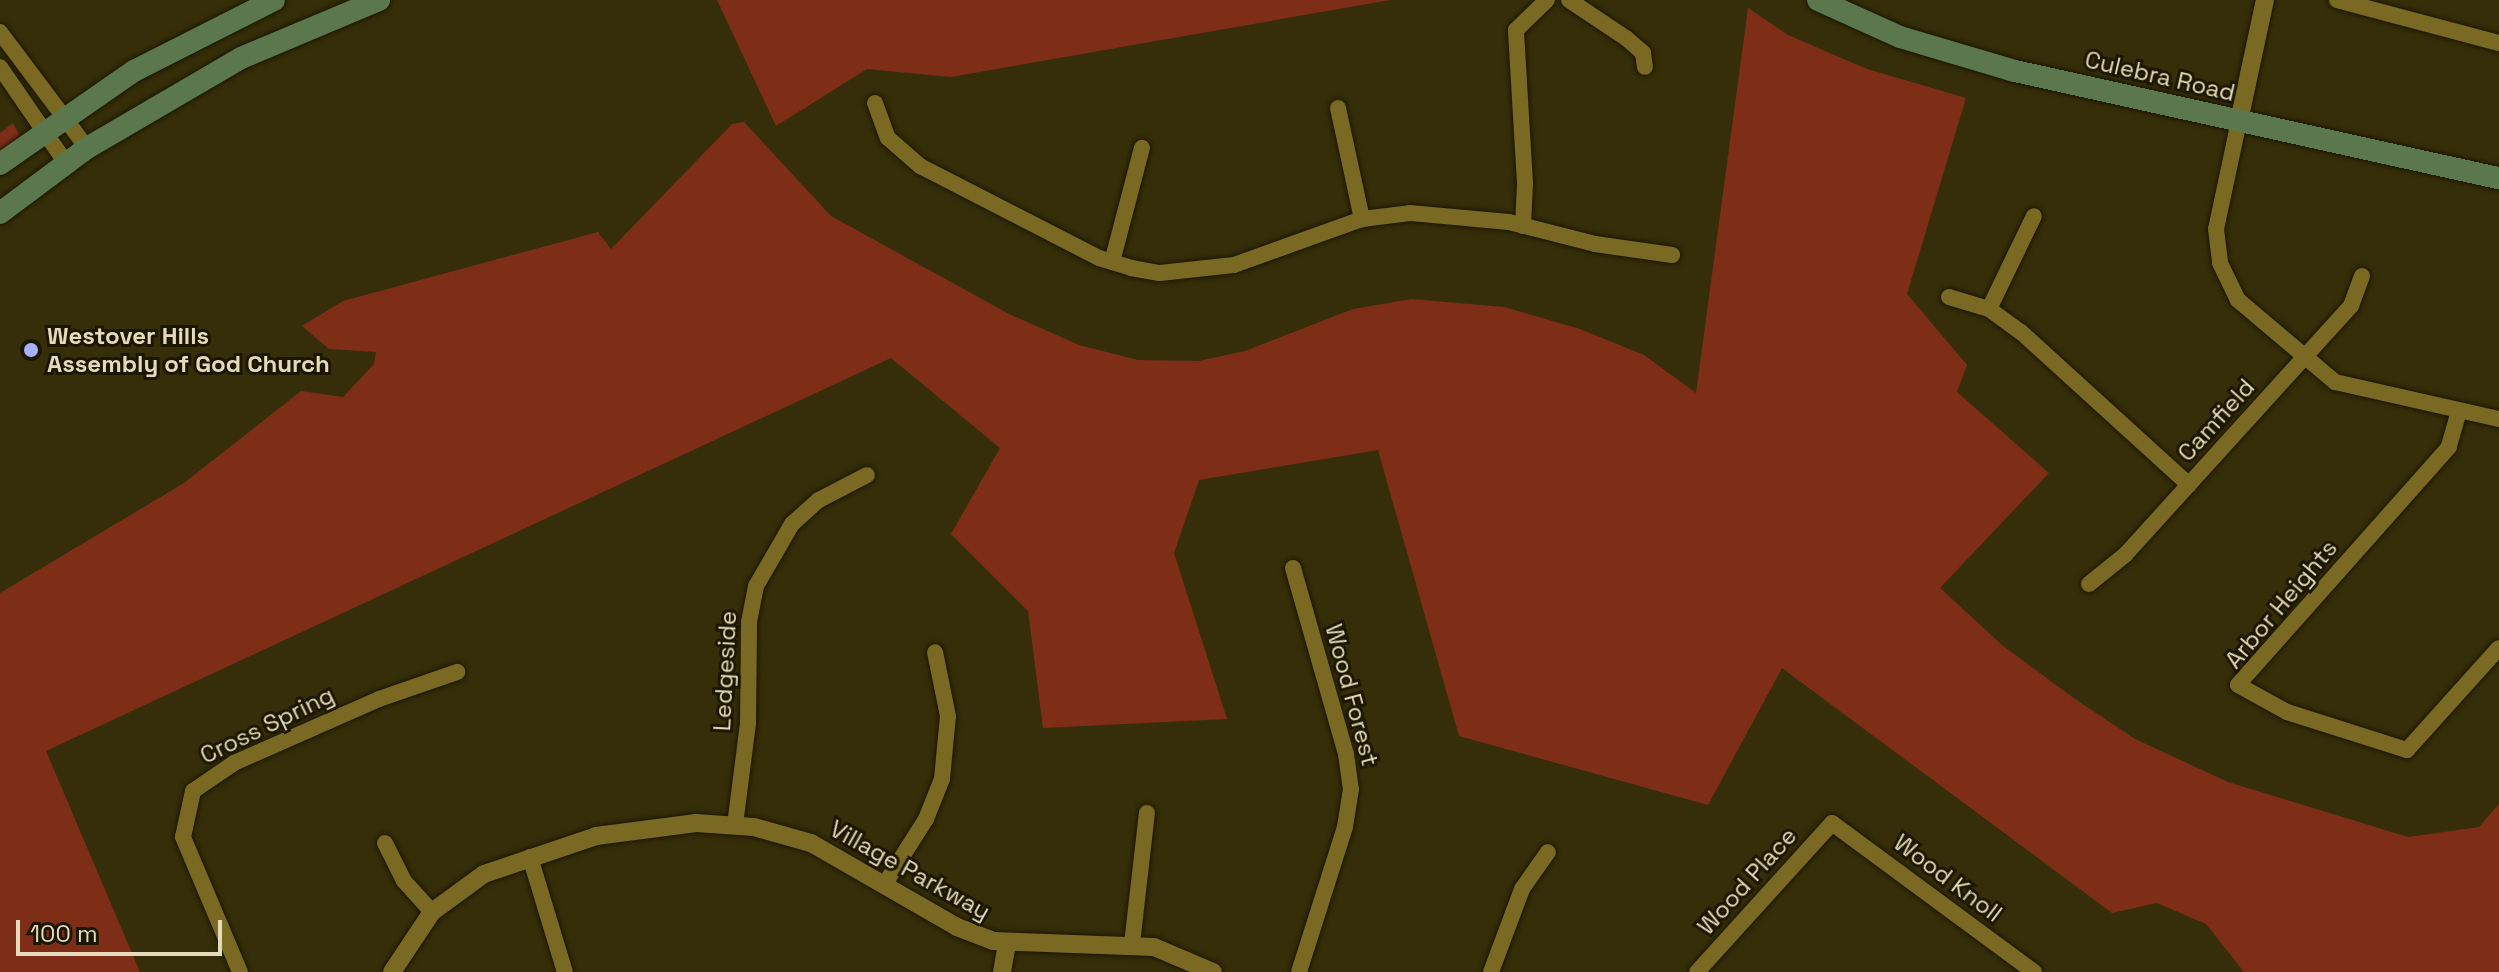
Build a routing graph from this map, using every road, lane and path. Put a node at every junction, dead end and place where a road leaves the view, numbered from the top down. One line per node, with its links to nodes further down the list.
1 (274, 0): 15 (main road)
2 (379, 0): 8 (main road)
3 (1547, 0): 26 (street)
4 (1569, 0): 12 (street)
5 (1818, 0): 16 (main road, Culebra Road)
6 (2265, 0): 16 (street)
7 (2337, 0): 10 (street)
8 (352, 5): 18 (main road)
9 (3, 42): 15 (street)
10 (2499, 43)
11 (0, 67): 17 (street)
12 (1645, 67)
13 (875, 103): 28 (street)
14 (1338, 108): 25 (street)
15 (63, 116): 17 (main road); 18 (street)
16 (2239, 121): 22 (main road, Culebra Road); 32 (street)
17 (43, 130): 20 (street); 21 (main road)
18 (87, 148): 20 (main road)
19 (1142, 148): 28 (street)
20 (66, 163): 23 (main road)
21 (0, 164)
22 (2499, 178)
23 (0, 213)
24 (2034, 216): 31 (street)
25 (1362, 219): 26 (street); 28 (street)
26 (1523, 226): 27 (street)
27 (1672, 255)
28 (1112, 262)
29 (2362, 276): 32 (street, Camfield)
30 (1949, 297): 31 (street)
31 (1989, 309): 36 (street)
32 (2304, 359): 33 (street); 36 (street, Camfield)
33 (2459, 411): 34 (street); 39 (street, Arbor Heights)
34 (2499, 419)
35 (867, 475): 44 (street, Ledgeside)
36 (2189, 485): 38 (street, Camfield)
37 (1293, 568): 57 (street, Wood Forest)
38 (2089, 584)
39 (2499, 648)
40 (935, 652): 48 (street)
41 (457, 672): 52 (street, Cross Spring)
42 (1147, 813): 51 (street)
43 (1832, 823): 59 (street, Wood Place); 60 (street, Wood Knoll)
44 (735, 825): 47 (street, Village Parkway); 48 (street, Village Parkway)
45 (385, 843): 49 (street)
46 (1548, 852): 58 (street)
47 (530, 857): 49 (street, Village Parkway); 54 (street)
48 (886, 882): 50 (street, Village Parkway)
49 (432, 912): 53 (street, Village Parkway)
50 (1007, 944): 51 (street, Village Parkway); 55 (street)
51 (1132, 944): 56 (street, Village Parkway)
52 (240, 972)
53 (392, 972)
54 (565, 972)
55 (1002, 972)
56 (1213, 972)
57 (1299, 972)
58 (1491, 972)
59 (1697, 972)
60 (2034, 972)

